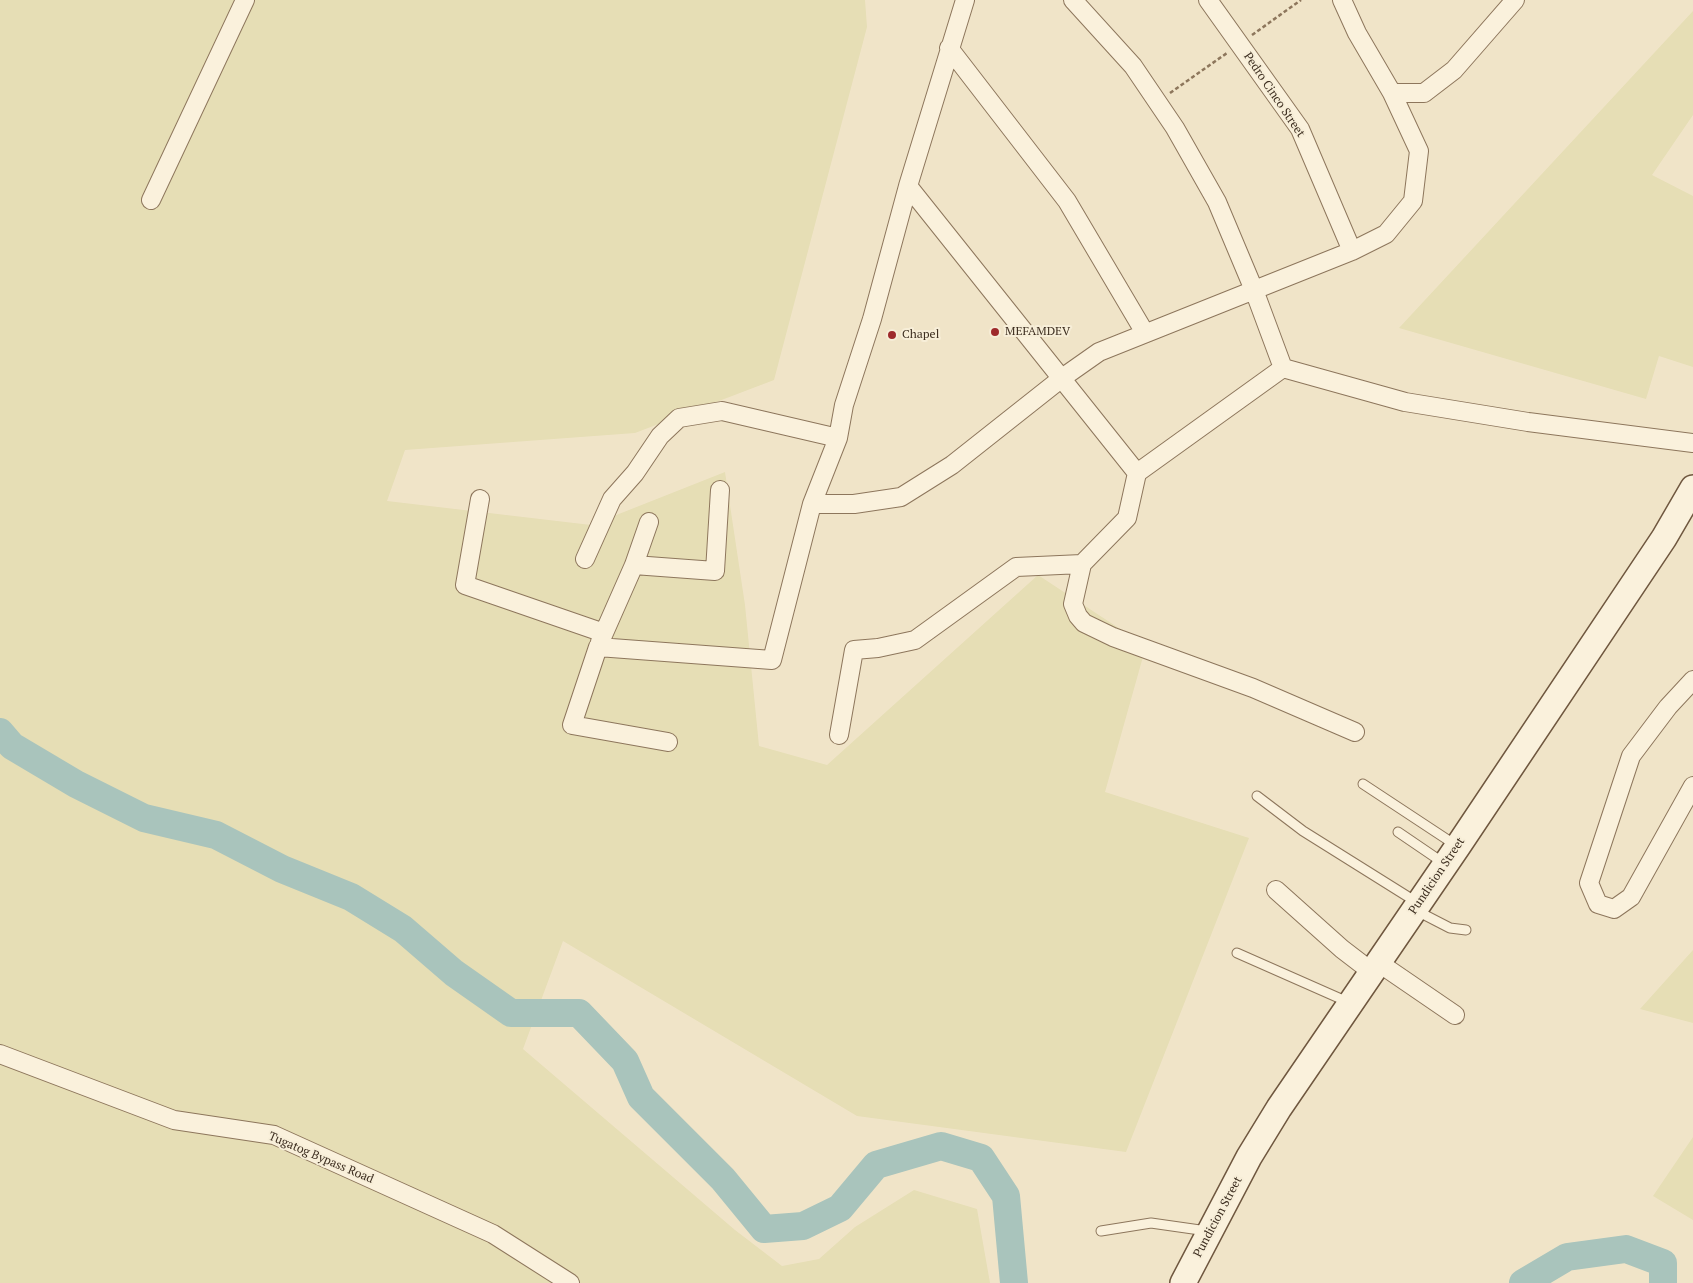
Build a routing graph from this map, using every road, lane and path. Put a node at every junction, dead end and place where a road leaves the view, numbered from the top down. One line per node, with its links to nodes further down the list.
1 (245, 0): 10 (street)
2 (964, 0): 7 (street)
3 (1073, 0): 12 (street)
4 (1208, 0): 11 (street, Pedro Cinco Street)
5 (1515, 0): 8 (street)
6 (1345, 1): 8 (street)
7 (949, 48): 9 (street); 13 (street)
8 (1392, 93): 11 (street)
9 (908, 186): 15 (street); 16 (street)
10 (151, 200)
11 (1352, 251): 12 (street)
12 (1254, 290): 13 (street); 14 (street)
13 (1145, 333): 15 (street)
14 (1283, 368): 17 (street); 18 (street)
15 (1062, 378): 18 (street); 22 (street)
16 (838, 438): 22 (street); 24 (street)
17 (1693, 443)
18 (1137, 473): 25 (street)
19 (1693, 488): 36 (main road, Pundicion Street)
20 (720, 490): 26 (street)
21 (480, 499): 27 (street)
22 (812, 504): 27 (street)
23 (649, 522): 26 (street)
24 (585, 559)
25 (1082, 564): 29 (street); 30 (street)
26 (634, 565): 27 (street)
27 (601, 640): 31 (street)
28 (1693, 680): 33 (street)
29 (1355, 732)
30 (839, 735)
31 (668, 742)
32 (1363, 784): 36 (lane)
33 (1693, 786)
34 (1257, 796): 38 (lane)
35 (1398, 832): 36 (lane)
36 (1452, 855): 38 (main road, Pundicion Street)
37 (1276, 890): 41 (street)
38 (1416, 906): 39 (lane); 41 (main road, Pundicion Street)
39 (1466, 930)
40 (1237, 953): 42 (lane)
41 (1375, 968): 42 (main road, Pundicion Street); 43 (street)
42 (1351, 1004): 45 (main road, Pundicion Street)
43 (1455, 1015)
44 (0, 1054): 48 (street, Tugatog Bypass Road)
45 (1210, 1231): 46 (lane); 47 (main road, Pundicion Street)
46 (1101, 1232)
47 (1186, 1276)
48 (570, 1283)

